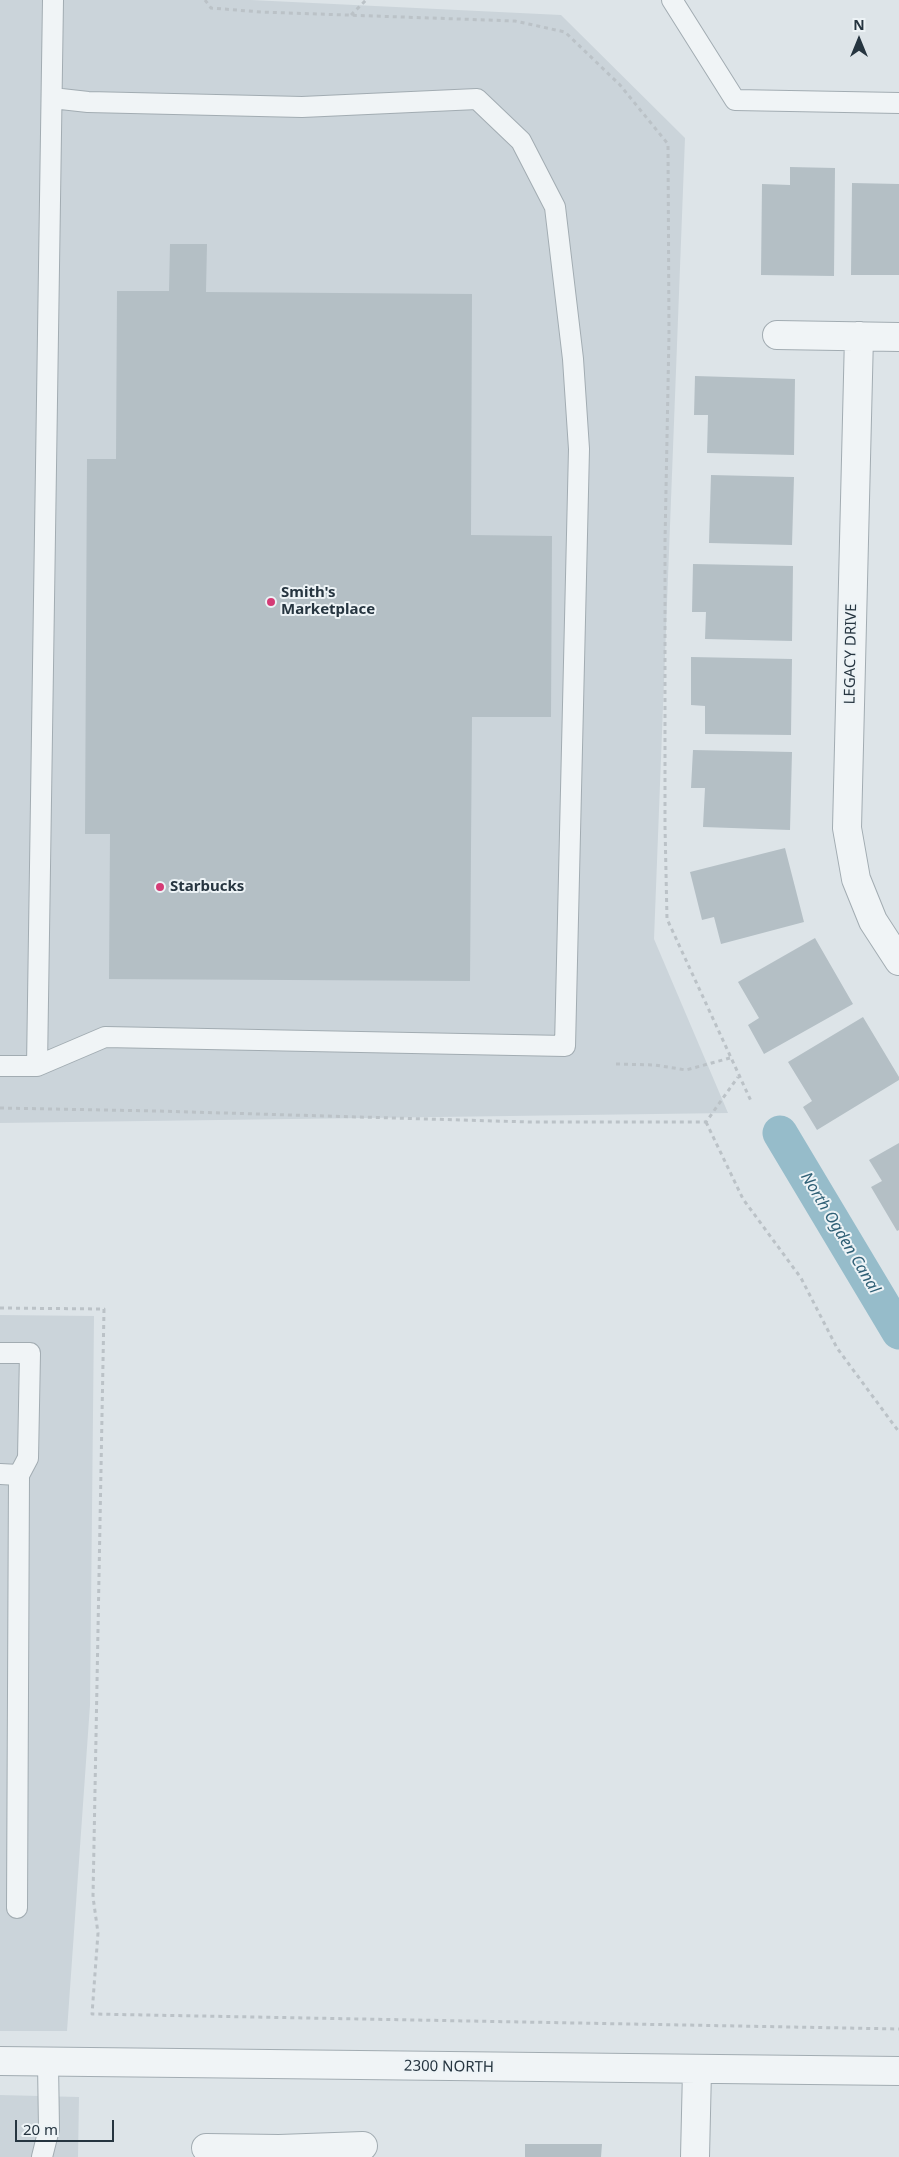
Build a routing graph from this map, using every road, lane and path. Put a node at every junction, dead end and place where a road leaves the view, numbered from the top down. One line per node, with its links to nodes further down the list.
1 (53, 0): 5 (lane)
2 (366, 0): 4 (path)
3 (672, 0): 6 (lane)
4 (351, 16)
5 (52, 98): 14 (lane); 14 (lane)
6 (899, 103)
7 (777, 335): 8 (street)
8 (859, 336): 9 (street); 10 (street, LEGACY DRIVE)
9 (899, 336)
10 (899, 961)
11 (730, 1058): 12 (path)
12 (616, 1064)
13 (0, 1066): 14 (lane)
14 (37, 1066)
15 (738, 1077): 17 (path)
16 (0, 1108): 17 (path)
17 (706, 1122): 20 (path)
18 (0, 1308): 23 (path)
19 (0, 1353): 21 (lane)
20 (899, 1432)
21 (10, 1475): 22 (lane)
22 (17, 1908)
23 (899, 2029)
24 (0, 2061): 25 (street, 2300 NORTH)
25 (48, 2062): 26 (street, 2300 NORTH); 31 (lane)
26 (697, 2070): 27 (street, 2300 NORTH); 32 (street)
27 (899, 2071)
28 (363, 2146): 30 (street)
29 (206, 2148): 30 (street)
30 (279, 2153)
31 (42, 2157)
32 (695, 2157)

